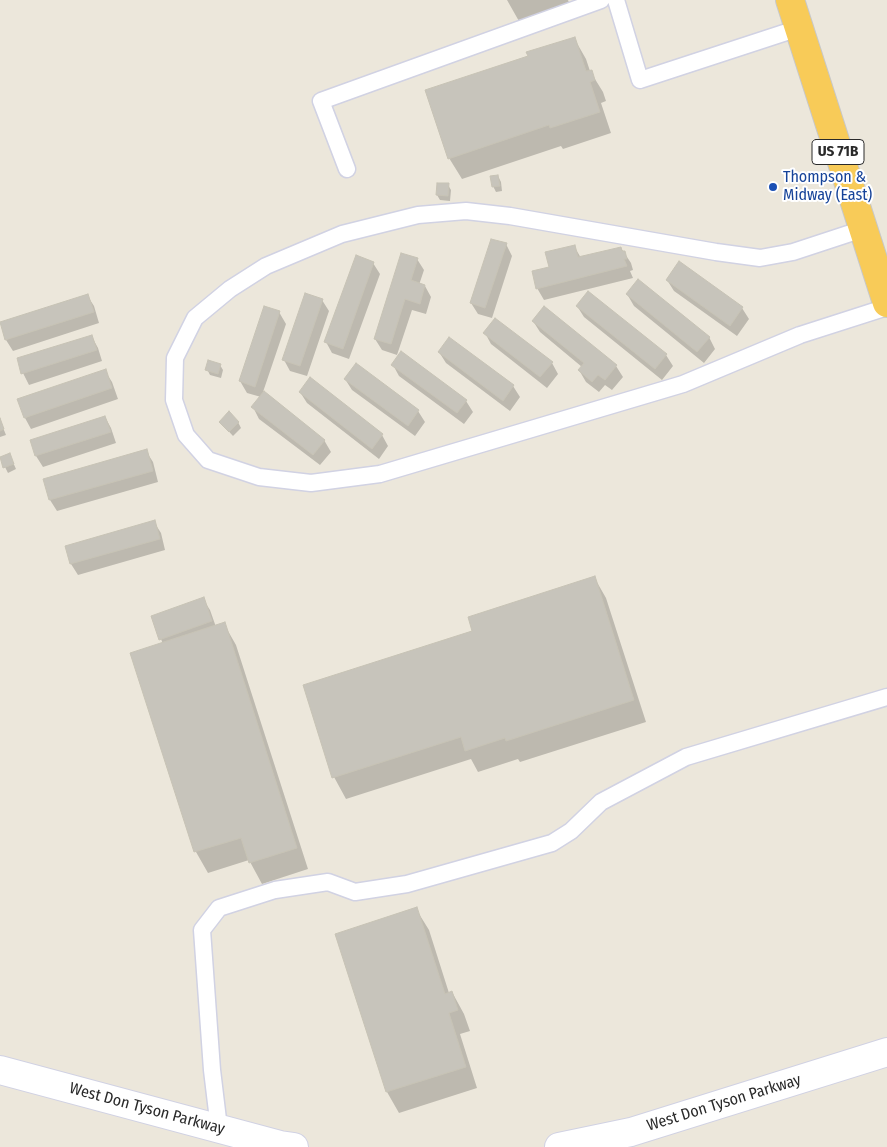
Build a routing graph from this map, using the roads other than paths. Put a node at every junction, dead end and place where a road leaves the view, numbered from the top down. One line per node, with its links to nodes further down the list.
1 (601, 0): 5 (lane)
2 (616, 0): 4 (lane)
3 (790, 0): 4 (highway, US 71B)
4 (799, 28): 6 (highway, US 71B)
5 (346, 170)
6 (863, 229): 7 (highway, US 71B); 7 (lane)
7 (887, 305)
8 (887, 697): 11 (lane)
9 (887, 1052): 13 (main road, West Don Tyson Parkway)
10 (0, 1070): 11 (main road, West Don Tyson Parkway)
11 (219, 1128): 12 (main road, West Don Tyson Parkway)
12 (294, 1147)
13 (559, 1147)

